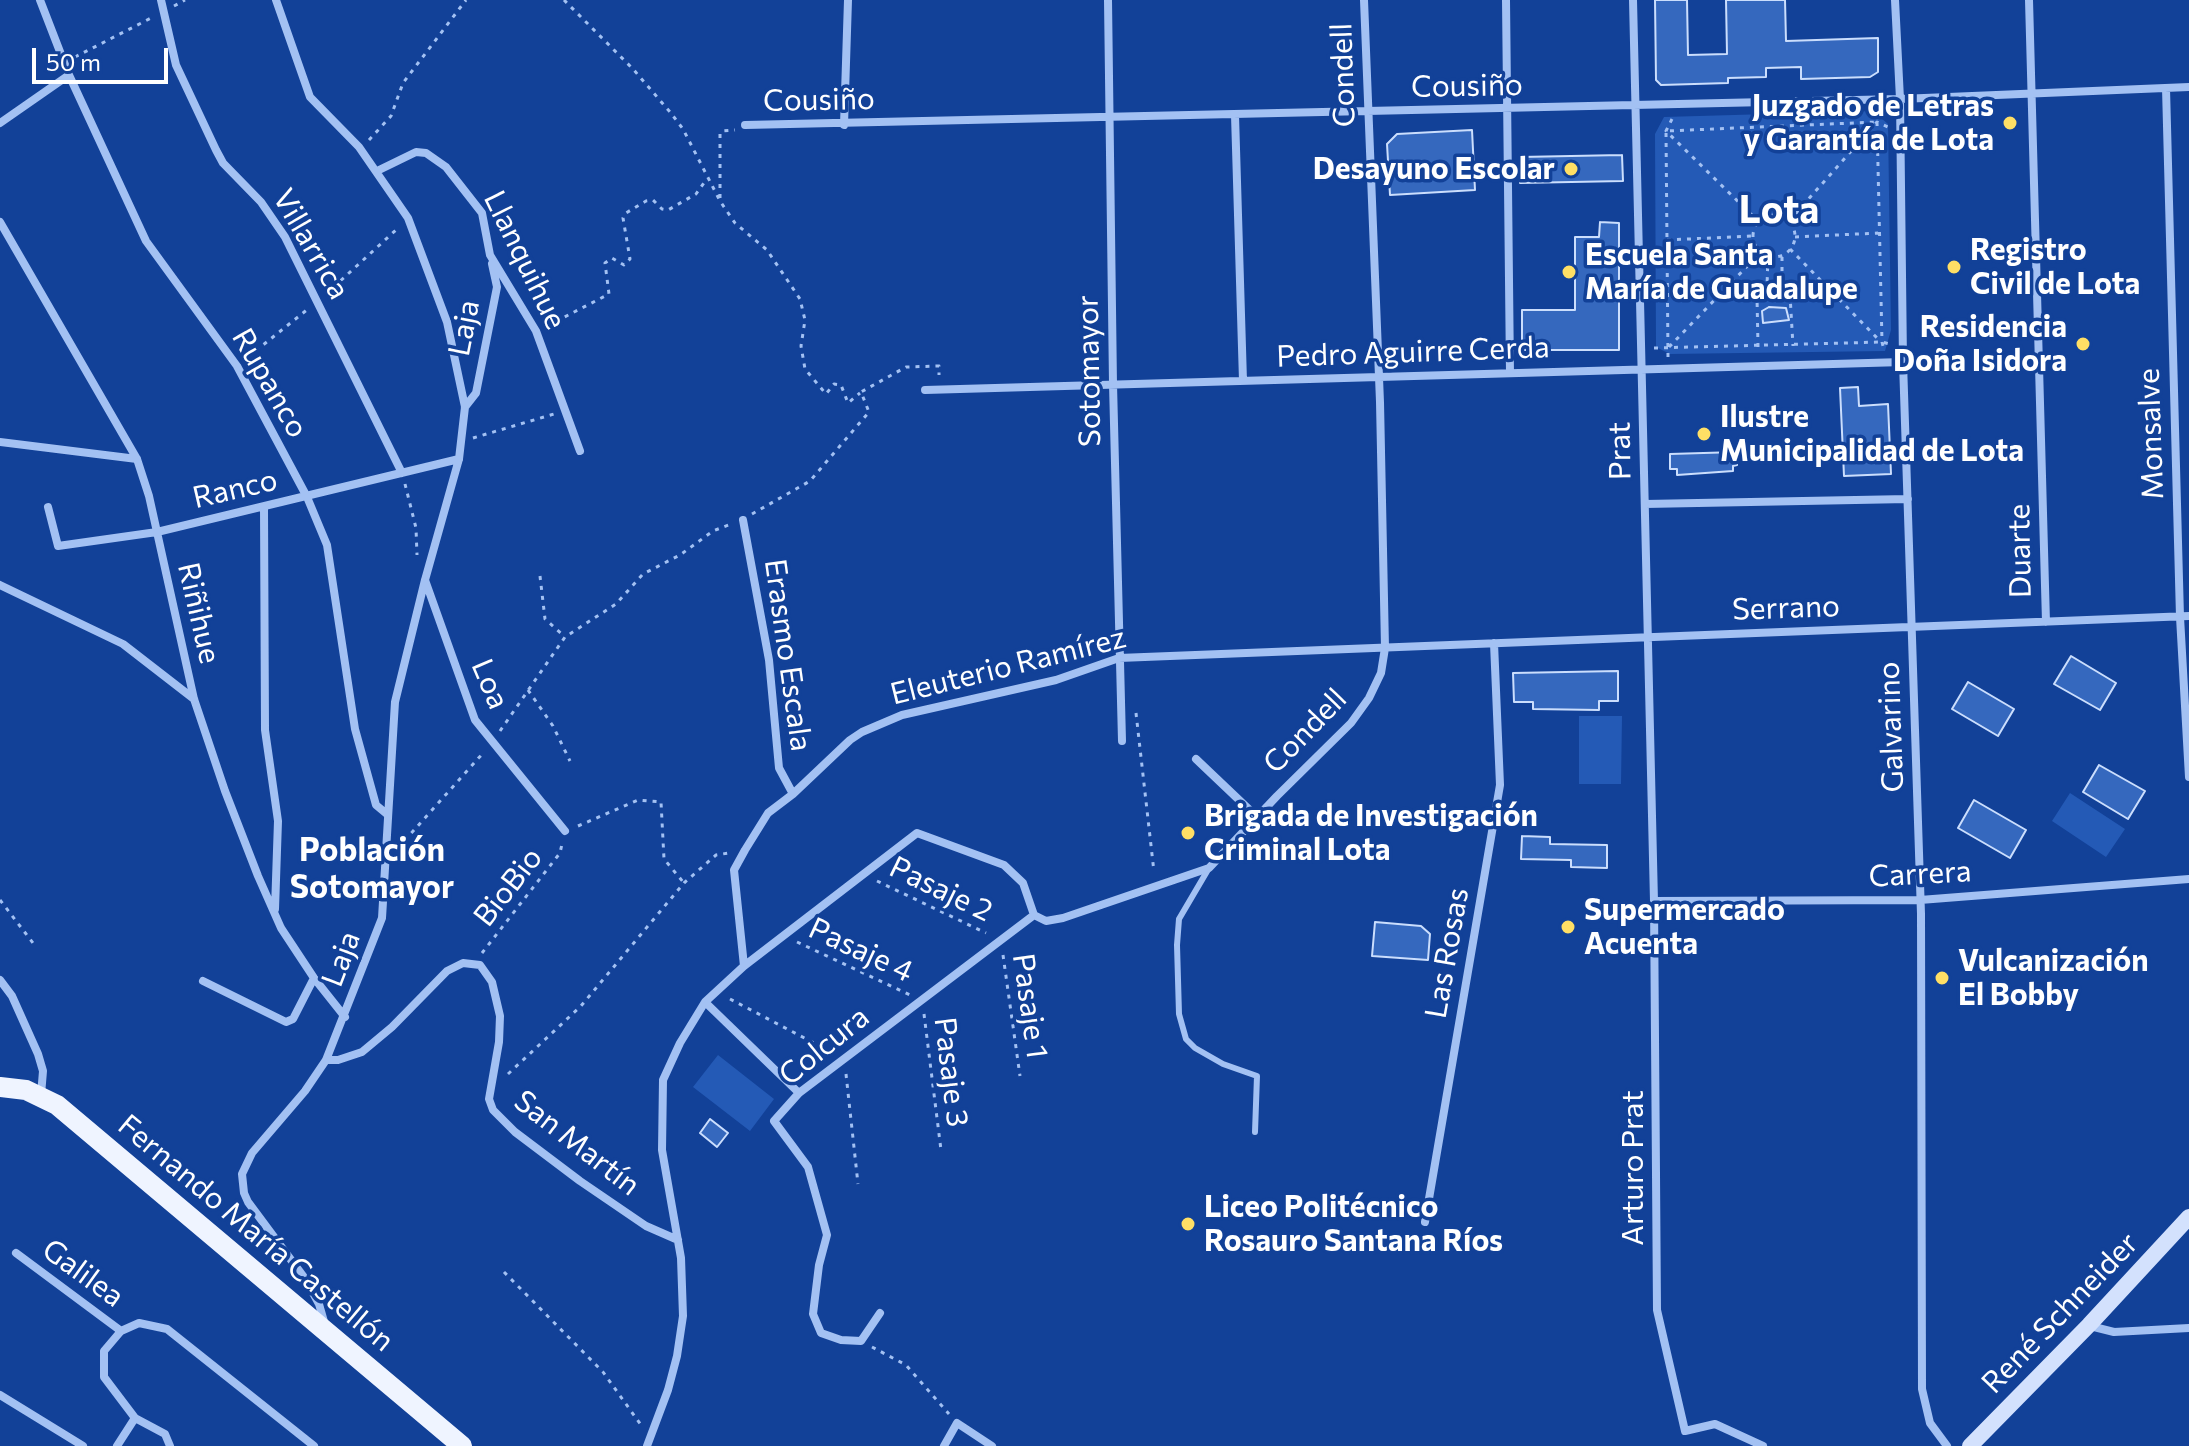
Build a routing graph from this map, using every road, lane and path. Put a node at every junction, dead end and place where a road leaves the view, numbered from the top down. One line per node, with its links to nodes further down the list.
1 (40, 0): 15 (street, Rupanco)
2 (161, 0): 14 (street, Villarrica)
3 (185, 0): 14 (path)
4 (276, 0): 34 (street)
5 (466, 0): 34 (path)
6 (564, 0): 36 (path)
7 (848, 0): 31 (street)
8 (1108, 0): 27 (street, Sotomayor)
9 (1364, 0): 25 (street, Condell)
10 (1506, 0): 24 (street)
11 (1633, 0): 23 (street, Prat)
12 (1895, 0): 21 (street, Galvarino)
13 (2029, 0): 19 (street, Duarte)
14 (164, 12): 15 (path); 75 (street, Villarrica)
15 (64, 63): 16 (street, Rupanco)
16 (69, 75): 29 (street); 76 (street, Rupanco)
17 (2189, 87): 18 (street, Cousiño)
18 (2166, 88): 19 (street, Cousiño); 86 (street, Monsalve)
19 (2032, 93): 21 (street, Cousiño); 87 (street, Duarte)
20 (1879, 99): 21 (street, Cousiño); 22 (street, Cousiño); 28 (path)
21 (1900, 99): 33 (street, Galvarino)
22 (1678, 104): 23 (street, Cousiño); 32 (path)
23 (1636, 106): 24 (street, Cousiño); 56 (street, Prat)
24 (1507, 109): 25 (street, Cousiño); 61 (street)
25 (1369, 112): 26 (street, Cousiño); 62 (street, Condell)
26 (1235, 115): 27 (street, Cousiño); 63 (street)
27 (1109, 118): 31 (street, Cousiño); 64 (street, Sotomayor)
28 (1877, 122): 32 (path); 33 (path); 38 (path); 41 (path)
29 (0, 123)
30 (745, 125): 31 (street, Cousiño); 37 (path)
31 (844, 125)
32 (1666, 131): 40 (path); 44 (path)
33 (1900, 132): 54 (street, Galvarino)
34 (359, 147): 35 (street)
35 (377, 171): 47 (street, Llanquihue); 68 (street)
36 (707, 179): 37 (path); 50 (path)
37 (720, 201): 67 (path)
38 (1789, 221): 40 (path); 43 (path)
39 (0, 222): 73 (street, Riñihue)
40 (1759, 222): 42 (path)
41 (1878, 233): 43 (path); 51 (path)
42 (1753, 236): 44 (path); 46 (path)
43 (1795, 237): 45 (path)
44 (1667, 240): 55 (path)
45 (1790, 249): 48 (path); 51 (path)
46 (1761, 252): 49 (path); 55 (path)
47 (490, 255): 50 (street, Llanquihue); 68 (street, Laja)
48 (1782, 255): 49 (path); 52 (path)
49 (1768, 256): 53 (path)
50 (536, 331): 69 (street, Llanquihue)
51 (1882, 342): 52 (path); 54 (path); 57 (path)
52 (1793, 346): 53 (path)
53 (1758, 347): 55 (path)
54 (1903, 347): 58 (street, Galvarino)
55 (1668, 348): 56 (path); 59 (path)
56 (1642, 349): 60 (street, Prat)
57 (1888, 362): 58 (street, Pedro Aguirre Cerda); 59 (street, Pedro Aguirre Cerda)
58 (1903, 362): 77 (street, Galvarino)
59 (1668, 368): 60 (street, Pedro Aguirre Cerda)
60 (1643, 369): 61 (street, Pedro Aguirre Cerda); 78 (street, Prat)
61 (1510, 373): 62 (street, Pedro Aguirre Cerda)
62 (1379, 377): 63 (street, Pedro Aguirre Cerda); 92 (street, Condell)
63 (1243, 381): 64 (street, Pedro Aguirre Cerda)
64 (1113, 384): 65 (street, Pedro Aguirre Cerda); 93 (street, Sotomayor)
65 (938, 389): 66 (street, Pedro Aguirre Cerda); 67 (path)
66 (925, 390)
67 (861, 392): 81 (path)
68 (465, 407): 70 (street, Laja)
69 (566, 411): 70 (path); 72 (street, Llanquihue)
70 (461, 440): 74 (street, Laja)
71 (0, 442): 73 (street)
72 (580, 451)
73 (137, 459): 82 (street, Riñihue)
74 (459, 459): 75 (street, Ranco); 84 (street, Laja)
75 (402, 473): 76 (street, Ranco); 84 (path)
76 (307, 497): 80 (street, Ranco); 103 (street, Rupanco)
77 (1908, 499): 78 (street); 88 (street, Galvarino)
78 (1645, 504): 90 (street, Prat)
79 (48, 507): 82 (street, Ranco)
80 (264, 508): 82 (street, Ranco); 116 (street)
81 (743, 520): 89 (path); 102 (street, Erasmo Escala)
82 (157, 532): 95 (street, Riñihue)
83 (540, 576): 89 (path)
84 (425, 580): 98 (street, Loa); 103 (street, Laja)
85 (0, 585): 95 (street)
86 (2185, 617): 87 (street, Serrano); 101 (street, Monsalve)
87 (2046, 622): 88 (street, Serrano)
88 (1912, 627): 90 (street, Serrano); 114 (street, Galvarino)
89 (565, 637): 94 (path)
90 (1648, 637): 91 (street, Serrano); 115 (street, Prat)
91 (1494, 643): 92 (street, Serrano); 141 (street, Las Rosas)
92 (1385, 648): 93 (street, Eleuterio Ramírez); 104 (street, Condell)
93 (1119, 658): 97 (street, Sotomayor); 102 (street, Eleuterio Ramírez)
94 (528, 690): 98 (path); 100 (path)
95 (194, 699): 116 (street, Riñihue)
96 (1135, 710): 112 (path)
97 (1122, 741)
98 (493, 742): 105 (street, Loa); 107 (path)
99 (1196, 759): 104 (street)
100 (570, 761)
101 (2189, 777)
102 (793, 794): 106 (street, Eleuterio Ramírez)
103 (388, 815): 107 (street, Laja)
104 (1257, 817): 108 (street, Condell)
105 (565, 831): 111 (path, BioBio); 121 (path, BioBio)
106 (745, 850): 111 (path); 122 (street, Eleuterio Ramírez)
107 (385, 857): 129 (street, Laja)
108 (1209, 868): 112 (street, Condell); 137 (lane)
109 (863, 874): 117 (street); 118 (street); 119 (path, Pasaje 2)
110 (2189, 879): 114 (street, Carrera)
111 (684, 883): 134 (path)
112 (1156, 887): 117 (street, Condell)
113 (0, 900): 120 (path)
114 (1920, 900): 115 (street, Carrera); 163 (street, Galvarino)
115 (1654, 901): 162 (street, Arturo Prat)
116 (275, 913): 123 (street, Riñihue)
117 (1034, 915): 119 (street, Colcura)
118 (783, 935): 122 (street); 127 (path, Pasaje 4)
119 (1001, 940): 127 (street, Colcura); 132 (path, Pasaje 1)
120 (33, 943)
121 (474, 963): 131 (street); 134 (street, San Martín)
122 (744, 966): 126 (street)
123 (314, 978): 125 (street); 129 (street, Riñihue)
124 (0, 980): 136 (street)
125 (203, 981)
126 (716, 991): 128 (street); 130 (path)
127 (922, 1000): 130 (street, Colcura); 138 (path, Pasaje 3)
128 (705, 1002): 135 (street); 142 (street)
129 (345, 1017): 131 (street, Laja)
130 (844, 1059): 135 (street, Colcura); 139 (path)
131 (326, 1060): 149 (street, Laja)
132 (1020, 1076)
133 (0, 1087): 136 (main road, Fernando María Castellón)
134 (491, 1089): 142 (street, San Martín)
135 (799, 1093): 150 (street, Colcura)
136 (41, 1095): 149 (main road, Fernando María Castellón)
137 (1255, 1132)
138 (941, 1150)
139 (858, 1184)
140 (2189, 1217): 146 (main road, René Schneider)
141 (1425, 1222)
142 (678, 1240): 154 (street)
143 (16, 1253): 148 (street, Galilea)
144 (504, 1272): 154 (path)
145 (880, 1313): 150 (street)
146 (2089, 1325): 147 (street); 164 (main road, René Schneider)
147 (2189, 1328)
148 (121, 1331): 152 (street); 158 (street)
149 (326, 1332): 159 (main road, Fernando María Castellón)
150 (861, 1341): 153 (path)
151 (0, 1395): 155 (street)
152 (135, 1418): 156 (street); 157 (street)
153 (957, 1423): 160 (street); 161 (street)
154 (649, 1442)
155 (83, 1446)
156 (117, 1446)
157 (170, 1446)
158 (314, 1446)
159 (462, 1446)
160 (944, 1446)
161 (992, 1446)
162 (1763, 1446)
163 (1947, 1446)
164 (1970, 1446)

